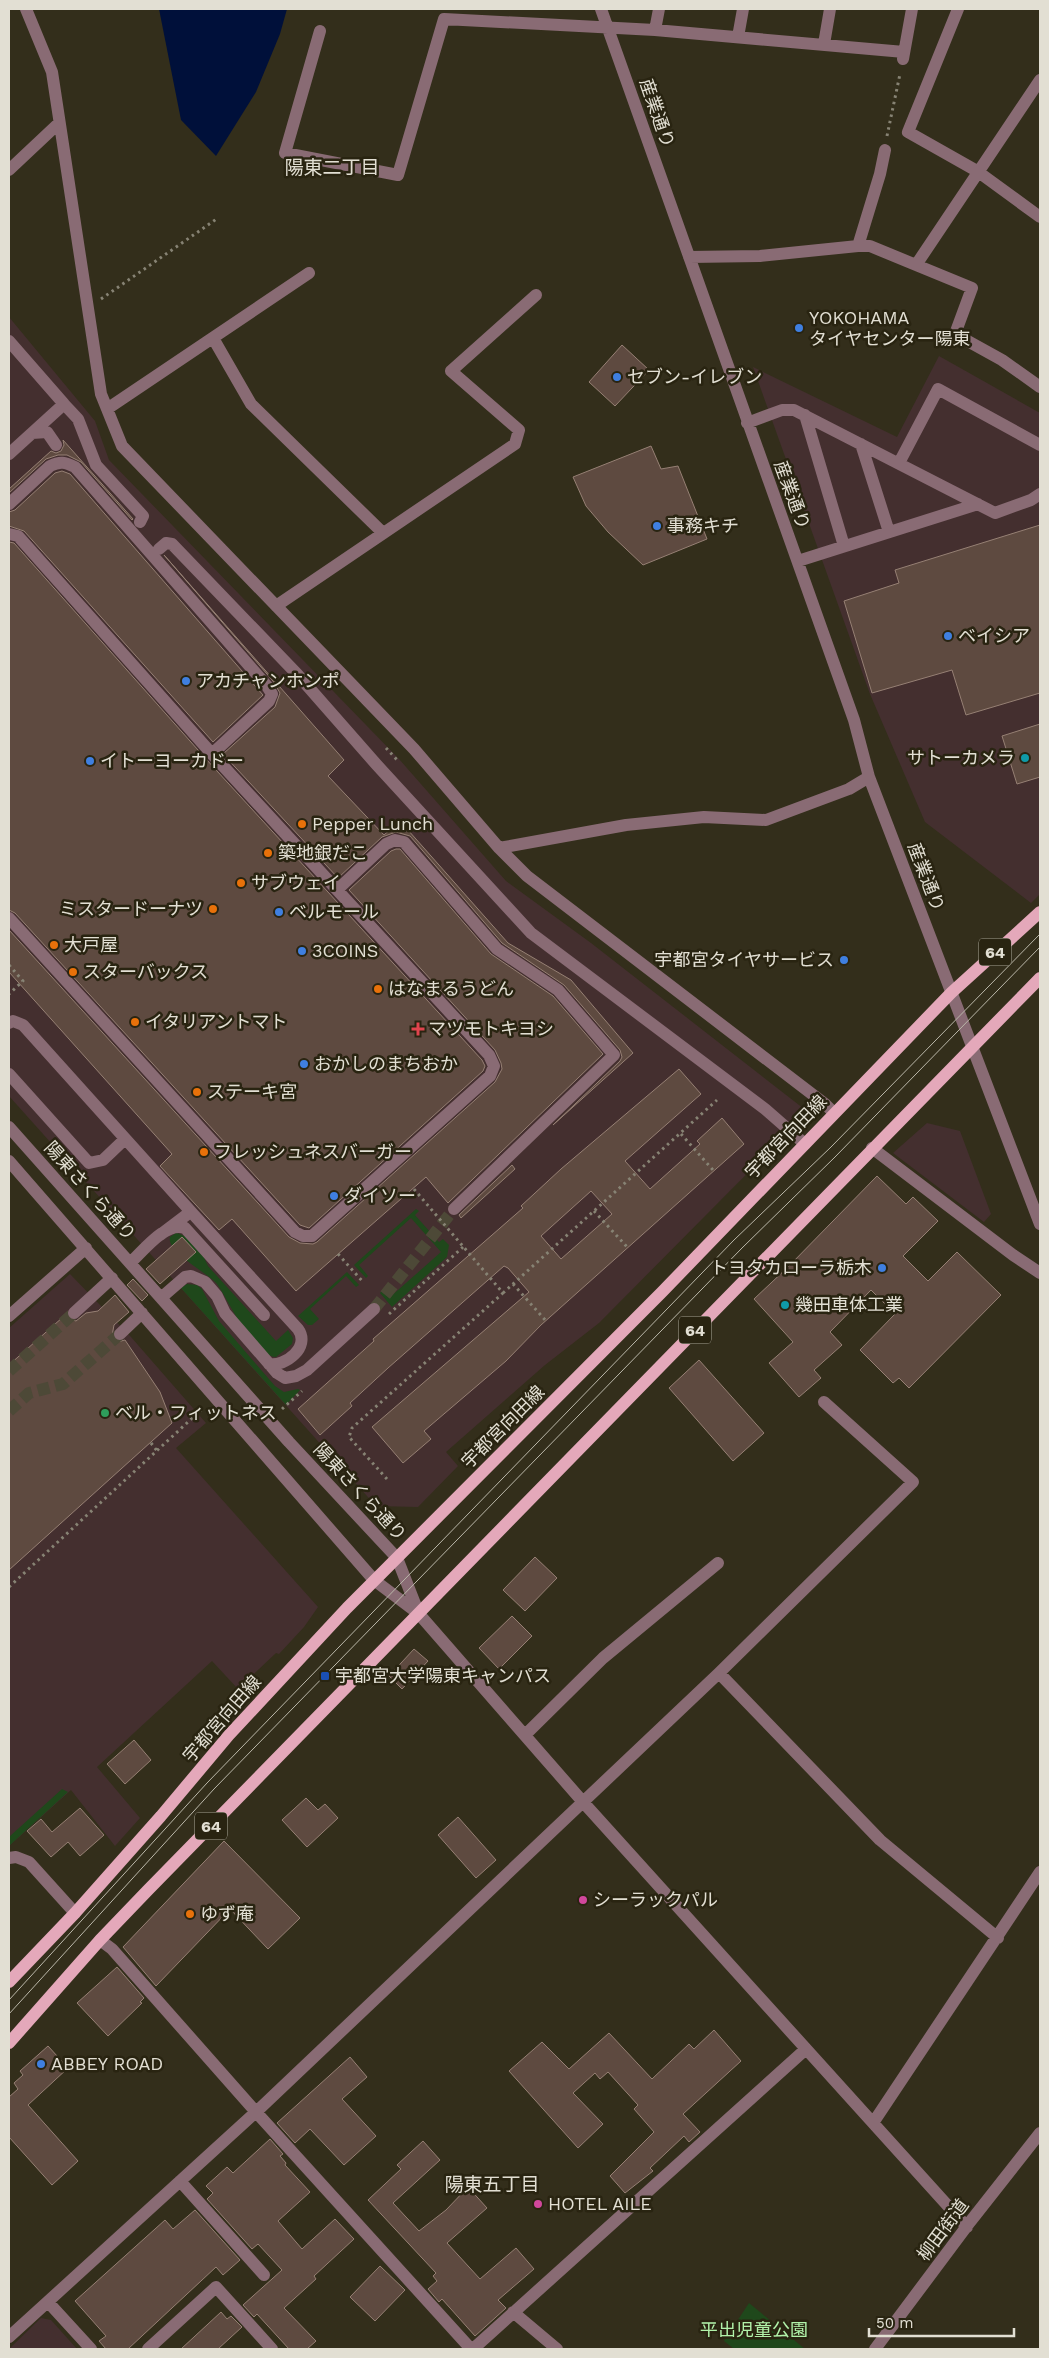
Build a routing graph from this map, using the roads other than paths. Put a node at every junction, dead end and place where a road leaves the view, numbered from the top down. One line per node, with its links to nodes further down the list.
1 (26, 9): 14 (street)
2 (601, 9): 8 (street, 産業通り)
3 (659, 9): 9 (street)
4 (743, 9): 11 (street)
5 (830, 9): 12 (street)
6 (912, 9): 12 (street)
7 (958, 9): 17 (street)
8 (608, 27): 9 (street); 10 (street); 20 (street, 産業通り)
9 (655, 30): 11 (street)
10 (320, 31)
11 (738, 37): 12 (street)
12 (824, 44)
13 (1040, 80): 17 (street)
14 (59, 123): 16 (street); 28 (street)
15 (885, 150): 19 (street)
16 (9, 170)
17 (977, 171): 18 (street); 21 (street)
18 (1040, 217)
19 (858, 246): 20 (street); 21 (street)
20 (689, 257): 30 (street, 産業通り)
21 (916, 265): 26 (street)
22 (309, 273): 24 (street)
23 (536, 295): 42 (street)
24 (213, 338): 28 (street); 42 (street)
25 (9, 341): 27 (street)
26 (1040, 387)
27 (63, 403): 31 (street); 40 (street)
28 (107, 409): 47 (street)
29 (805, 415): 30 (street); 32 (street); 44 (street)
30 (747, 423): 46 (street, 産業通り)
31 (32, 433): 33 (street); 35 (street)
32 (861, 444): 36 (street); 41 (street)
33 (56, 445)
34 (1040, 445): 36 (street)
35 (9, 454)
36 (899, 463): 39 (street)
37 (1040, 494): 39 (street)
38 (9, 504): 48 (street)
39 (978, 504): 41 (street)
40 (140, 522)
41 (889, 532): 44 (street)
42 (383, 533): 47 (street)
43 (9, 534): 48 (street)
44 (844, 546): 46 (street)
45 (159, 549): 62 (street)
46 (798, 561): 49 (street, 産業通り)
47 (276, 606): 50 (street)
48 (212, 754): 51 (street)
49 (869, 777): 50 (street); 55 (street, 産業通り)
50 (499, 848): 59 (street)
51 (337, 890): 53 (street); 65 (street)
52 (1040, 912): 55 (main road, 宇都宮向田線 / 64)
53 (9, 918)
54 (1040, 978): 57 (main road, 64)
55 (951, 993): 57 (street, 産業通り); 59 (main road, 宇都宮向田線 / 64)
56 (9, 1022): 61 (street)
57 (972, 1047): 63 (main road, 64); 67 (street)
58 (9, 1074): 61 (street)
59 (834, 1113): 62 (main road, 宇都宮向田線 / 64)
60 (9, 1127): 70 (street, 陽東さくら通り)
61 (126, 1139): 66 (street)
62 (805, 1144): 82 (main road, 宇都宮向田線 / 64)
63 (872, 1148): 71 (street); 85 (main road, 64)
64 (9, 1161): 69 (street)
65 (454, 1209)
66 (187, 1211): 68 (street); 80 (street)
67 (1040, 1224)
68 (160, 1235): 70 (street); 77 (street)
69 (86, 1248): 72 (street); 78 (street)
70 (131, 1262): 73 (street, 陽東さくら通り)
71 (1040, 1273)
72 (112, 1278): 75 (street); 76 (street)
73 (162, 1297): 80 (street); 82 (street, 陽東さくら通り)
74 (374, 1309): 80 (street)
75 (142, 1312): 79 (street); 84 (street)
76 (74, 1313)
77 (264, 1315)
78 (9, 1316)
79 (120, 1334)
80 (268, 1364)
81 (824, 1402): 86 (street)
82 (397, 1558): 84 (main road, 宇都宮向田線 / 64); 85 (street, 陽東さくら通り)
83 (718, 1563): 87 (street)
84 (374, 1580): 85 (street); 91 (main road, 宇都宮向田線 / 64)
85 (419, 1614): 87 (street); 93 (main road, 64)
86 (719, 1673): 88 (street); 92 (street)
87 (525, 1735): 88 (street)
88 (583, 1802): 96 (street); 97 (street)
89 (9, 1858): 91 (street)
90 (1040, 1872): 92 (street)
91 (75, 1913): 94 (main road, 宇都宮向田線 / 64)
92 (998, 1938): 98 (street)
93 (100, 1940): 95 (main road, 64); 97 (street)
94 (9, 1982)
95 (9, 2043)
96 (806, 2049): 98 (street); 104 (street)
97 (256, 2112): 100 (street); 109 (street)
98 (873, 2123): 101 (street)
99 (1040, 2133): 101 (street, 柳田街道)
100 (180, 2181): 102 (street); 103 (street)
101 (966, 2227): 111 (street, 柳田街道)
102 (264, 2275)
103 (48, 2302): 105 (street); 106 (street)
104 (513, 2312): 109 (street); 110 (street)
105 (9, 2338)
106 (91, 2349)
107 (148, 2349): 108 (street)
108 (272, 2349)
109 (472, 2349)
110 (557, 2349)
111 (875, 2349)

